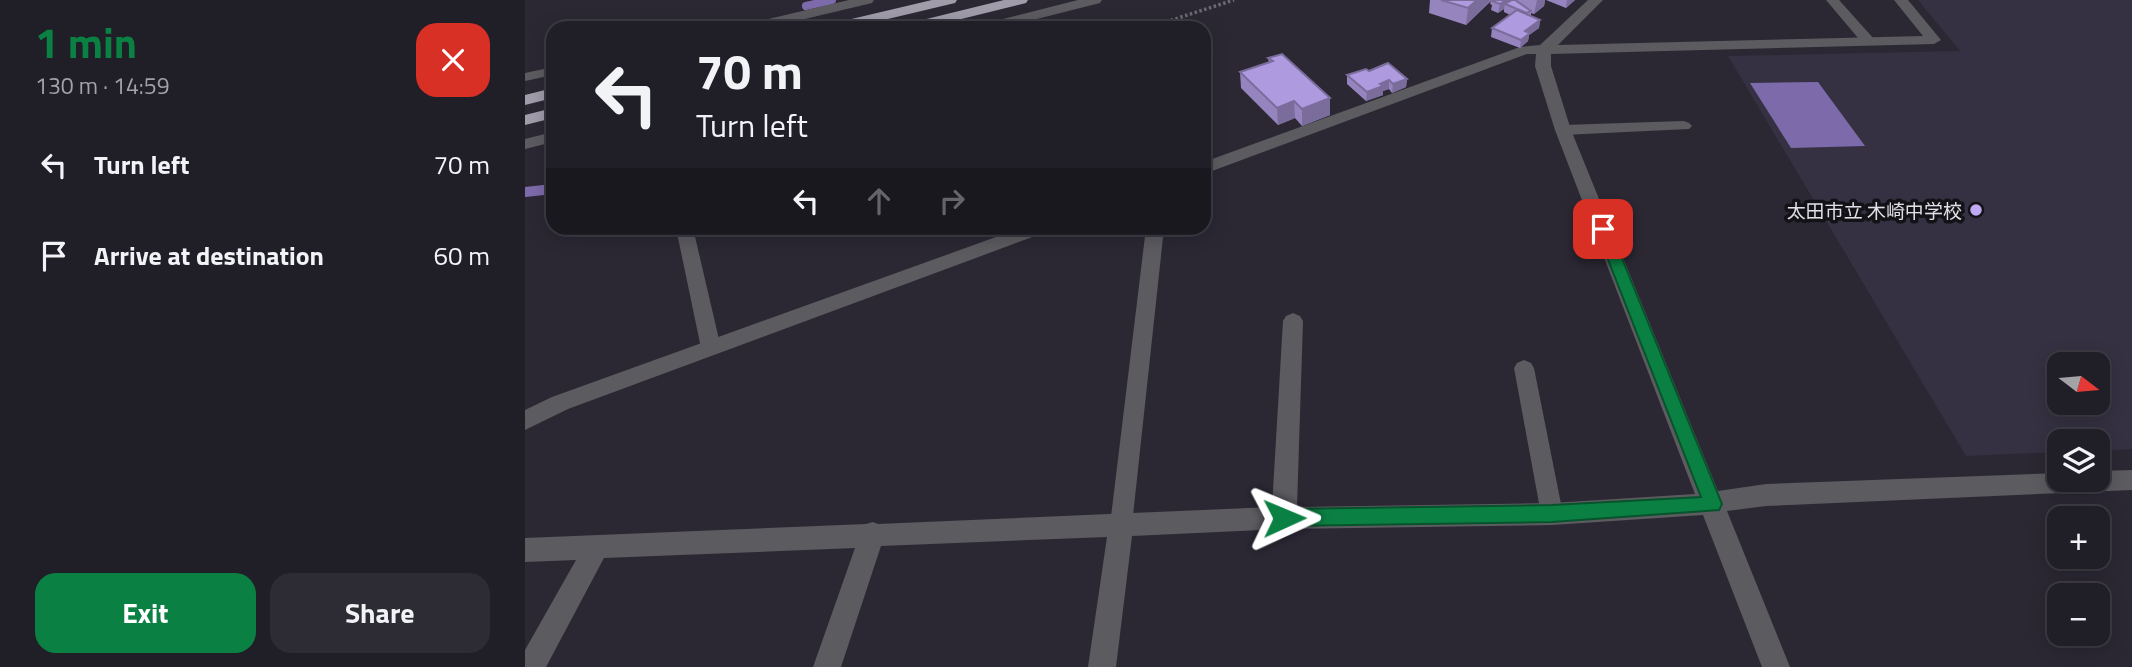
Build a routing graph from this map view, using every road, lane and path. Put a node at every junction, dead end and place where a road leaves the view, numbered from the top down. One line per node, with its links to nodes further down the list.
1 (867, 0): 9 (street)
2 (950, 0): 10 (highway)
3 (1021, 0): 11 (highway)
4 (1095, 0): 12 (street)
5 (1234, 0): 13 (path)
6 (1596, 0): 15 (street)
7 (1832, 0): 14 (lane)
8 (1901, 0): 14 (street)
9 (778, 21)
10 (861, 21)
11 (936, 21)
12 (1012, 21)
13 (1169, 21)
14 (1869, 43): 15 (street)
15 (1544, 50): 23 (street); 26 (street)
16 (546, 72): 17 (lane)
17 (525, 77)
18 (546, 95): 19 (highway)
19 (525, 100)
20 (546, 115): 21 (highway)
21 (525, 120)
22 (1685, 126): 23 (lane)
23 (1563, 130): 35 (street)
24 (546, 139): 25 (street)
25 (525, 144)
26 (1211, 165)
27 (686, 235): 31 (lane)
28 (1020, 235): 31 (street)
29 (1153, 235): 38 (lane)
30 (1293, 321): 37 (street)
31 (711, 348): 33 (street)
32 (1524, 368): 36 (lane)
33 (525, 421)
34 (2132, 480): 35 (street)
35 (1713, 504): 36 (street); 45 (street)
36 (1552, 514): 37 (street)
37 (1284, 518): 38 (street)
38 (1121, 525): 39 (street); 44 (street)
39 (873, 533): 40 (street); 43 (street)
40 (597, 547): 41 (street); 42 (street)
41 (525, 550)
42 (531, 667)
43 (827, 667)
44 (1102, 667)
45 (1776, 667)

